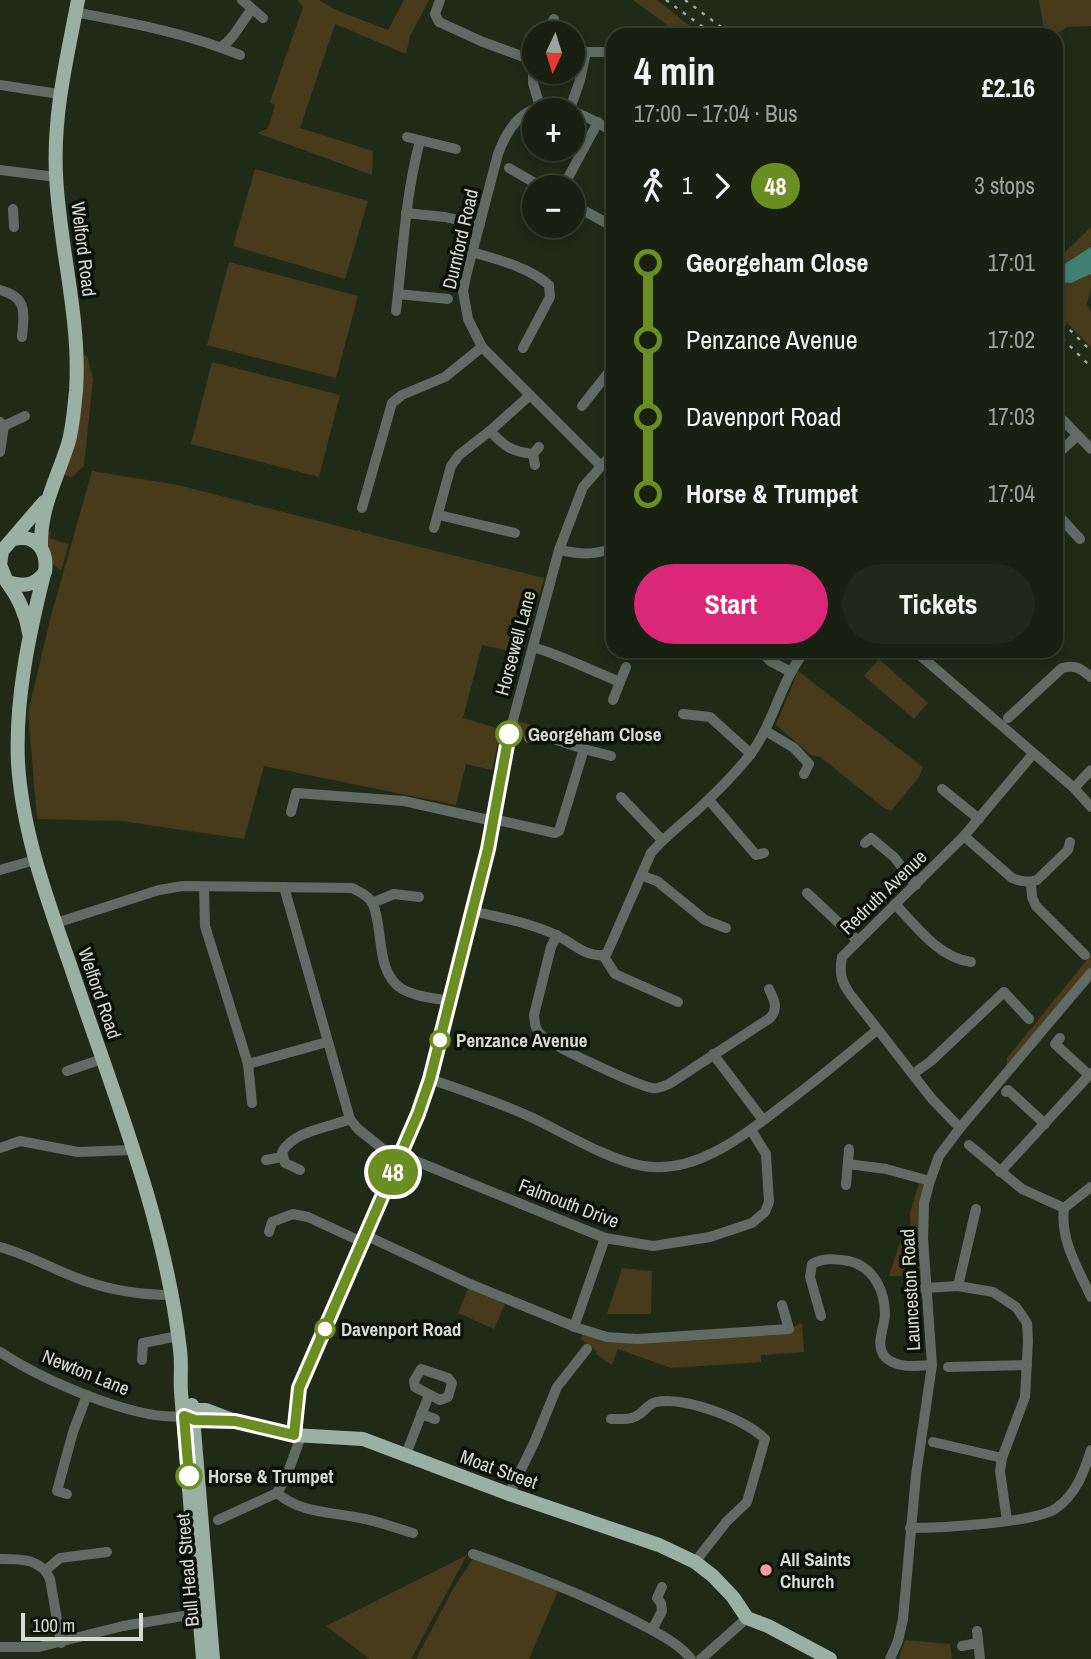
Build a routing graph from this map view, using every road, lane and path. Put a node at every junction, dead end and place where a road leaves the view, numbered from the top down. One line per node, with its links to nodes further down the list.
1 (242, 0): 4 (street)
2 (440, 0): 9 (street)
3 (77, 6): 6 (street); 12 (main road, Welford Road)
4 (252, 9): 5 (street); 6 (street)
5 (262, 18)
6 (221, 47): 10 (street)
7 (586, 52): 8 (street); 13 (street)
8 (606, 52)
9 (522, 53)
10 (240, 55)
11 (0, 85): 12 (street)
12 (59, 94): 24 (main road, Welford Road)
13 (574, 98)
14 (585, 116): 16 (street)
15 (522, 119): 31 (street, Durnford Road)
16 (598, 122): 17 (street); 23 (street)
17 (606, 127)
18 (407, 137): 19 (street)
19 (420, 141): 20 (street); 27 (street)
20 (456, 149)
21 (509, 168): 25 (street)
22 (0, 170): 24 (street)
23 (569, 175)
24 (56, 177): 56 (main road, Welford Road)
25 (522, 181)
26 (585, 211): 30 (street)
27 (407, 213): 31 (street); 34 (street)
28 (14, 218): 29 (street)
29 (0, 221)
30 (606, 223)
31 (480, 225): 32 (street, Durnford Road)
32 (472, 252): 38 (street, Durnford Road); 39 (street)
33 (0, 290): 37 (street)
34 (398, 294): 35 (street); 36 (street)
35 (447, 299)
36 (396, 311)
37 (22, 337)
38 (482, 347): 43 (street, Durnford Road); 44 (street)
39 (523, 348)
40 (606, 375): 41 (street)
41 (577, 389)
42 (382, 394): 44 (street)
43 (529, 396): 48 (street); 55 (street, Durnford Road)
44 (392, 403): 57 (street)
45 (25, 416): 47 (street)
46 (1063, 421): 49 (street)
47 (2, 424): 52 (street)
48 (491, 431): 53 (street); 58 (street)
49 (1077, 436): 50 (street); 51 (street)
50 (1063, 449)
51 (1091, 449)
52 (4, 451)
53 (536, 455)
54 (606, 460): 55 (street)
55 (600, 466): 65 (street, Horsewell Lane)
56 (47, 499): 63 (main road, Welford Road); 64 (main road, Welford Road)
57 (362, 508)
58 (439, 515): 60 (street); 62 (street)
59 (1063, 519): 61 (street)
60 (434, 528)
61 (1078, 531)
62 (514, 533)
63 (7, 543): 64 (main road); 68 (main road)
64 (41, 546): 67 (main road)
65 (559, 550): 66 (street); 70 (street, Horsewell Lane)
66 (606, 550)
67 (44, 574): 68 (main road); 69 (main road, Welford Road)
68 (4, 576): 69 (main road, Welford Road)
69 (30, 641): 102 (main road, Welford Road)
70 (533, 647): 77 (street); 96 (street, Horsewell Lane)
71 (767, 658): 75 (street)
72 (799, 658): 75 (street)
73 (923, 658): 85 (street)
74 (626, 667): 77 (street)
75 (791, 671): 81 (street)
76 (1091, 677): 80 (street)
77 (620, 682): 78 (street)
78 (613, 700)
79 (688, 718): 84 (street)
80 (1009, 718)
81 (766, 731): 84 (street); 87 (street)
82 (532, 732): 83 (street)
83 (584, 749): 86 (street); 96 (street)
84 (751, 754): 92 (street)
85 (1033, 754): 89 (street); 95 (street, Redruth Avenue)
86 (611, 756)
87 (809, 767)
88 (1091, 770): 89 (street)
89 (1074, 788): 93 (street)
90 (942, 789): 95 (street)
91 (621, 797): 98 (street)
92 (709, 800): 98 (street); 101 (street)
93 (1091, 807)
94 (291, 812): 96 (street)
95 (979, 819): 97 (street, Redruth Avenue)
96 (493, 820): 113 (street, Horsewell Lane)
97 (964, 836): 105 (street); 106 (street, Redruth Avenue)
98 (662, 840): 104 (street)
99 (1070, 842): 105 (street)
100 (865, 843): 106 (street)
101 (757, 856)
102 (35, 860): 103 (street); 114 (main road, Welford Road)
103 (0, 870)
104 (643, 876): 115 (street); 118 (street)
105 (1031, 882): 119 (street)
106 (916, 885): 112 (street, Redruth Avenue)
107 (204, 887): 108 (street); 114 (street); 133 (street)
108 (284, 887): 111 (street); 130 (street)
109 (807, 893): 117 (street)
110 (419, 897): 111 (street)
111 (372, 903): 124 (street)
112 (895, 904): 117 (street, Redruth Avenue); 120 (street)
113 (473, 911): 116 (street); 124 (street, Horsewell Lane)
114 (56, 923): 132 (main road, Welford Road)
115 (726, 928)
116 (557, 935): 118 (street); 131 (street)
117 (857, 940): 128 (street, Redruth Avenue)
118 (603, 955): 123 (street)
119 (1085, 955)
120 (956, 972)
121 (1090, 978): 143 (street, Launceston Road)
122 (769, 989): 131 (street)
123 (657, 992): 125 (street); 126 (street)
124 (449, 1002): 137 (street, Horsewell Lane)
125 (678, 1002)
126 (653, 1003)
127 (1029, 1019): 135 (street)
128 (877, 1030): 135 (street, Redruth Avenue); 141 (street)
129 (1060, 1038): 136 (street)
130 (327, 1042): 133 (street); 140 (street)
131 (713, 1054): 141 (street)
132 (102, 1059): 134 (street); 148 (main road, Welford Road)
133 (248, 1064): 139 (street)
134 (67, 1071)
135 (913, 1074): 143 (street, Redruth Avenue)
136 (1090, 1074): 142 (street)
137 (430, 1079): 144 (street); 150 (street, Horsewell Lane)
138 (1009, 1089): 142 (street)
139 (252, 1103)
140 (350, 1119): 149 (street); 150 (street, Falmouth Drive)
141 (764, 1120): 144 (street)
142 (1045, 1124): 154 (street)
143 (960, 1128): 155 (street, Launceston Road)
144 (751, 1130): 161 (street, Falmouth Drive)
145 (3, 1142): 148 (street)
146 (970, 1145): 154 (street)
147 (849, 1149): 152 (street)
148 (133, 1150): 166 (main road, Welford Road)
149 (282, 1157): 151 (street); 153 (street)
150 (399, 1158): 161 (street, Falmouth Drive); 162 (street, Horsewell Lane)
151 (267, 1160)
152 (848, 1164): 155 (street); 156 (street)
153 (300, 1170)
154 (1000, 1172): 158 (street)
155 (930, 1181): 165 (street, Launceston Road)
156 (846, 1185)
157 (1091, 1186): 158 (street)
158 (1064, 1208): 167 (street)
159 (976, 1209): 164 (street)
160 (268, 1224): 162 (street)
161 (605, 1238): 170 (street)
162 (364, 1239): 170 (street); 186 (street, Horsewell Lane)
163 (0, 1247): 166 (street)
164 (958, 1286): 165 (street); 178 (street)
165 (925, 1288): 177 (street, Launceston Road)
166 (171, 1294): 172 (main road, Welford Road)
167 (1091, 1297)
168 (782, 1305): 171 (street)
169 (821, 1316): 177 (street)
170 (574, 1327): 171 (street)
171 (789, 1329): 173 (street)
172 (178, 1336): 176 (street); 182 (main road, Welford Road)
173 (791, 1341)
174 (587, 1349): 193 (street)
175 (0, 1352): 180 (street, Newton Lane)
176 (142, 1360)
177 (932, 1365): 196 (street, Launceston Road)
178 (1027, 1365): 179 (street); 190 (street)
179 (948, 1367)
180 (87, 1395): 182 (street, Newton Lane); 192 (street)
181 (429, 1395): 183 (street)
182 (189, 1408): 186 (main road, Moat Street); 204 (main road, Bull Head Street); 204 (main road, Bull Head Street)
183 (421, 1414): 184 (street); 189 (street)
184 (435, 1419)
185 (611, 1419): 201 (street)
186 (297, 1435): 189 (main road, Moat Street); 191 (street, Horsewell Lane)
187 (933, 1442): 190 (street)
188 (1091, 1450): 195 (street)
189 (406, 1454): 193 (main road, Moat Street)
190 (1002, 1458): 195 (street)
191 (277, 1493): 194 (street); 197 (street)
192 (67, 1494)
193 (509, 1494): 201 (main road, Moat Street)
194 (218, 1520)
195 (1007, 1521): 196 (street)
196 (910, 1528): 217 (street, Launceston Road)
197 (413, 1532)
198 (107, 1552): 202 (street)
199 (473, 1554): 206 (street)
200 (0, 1559): 202 (street)
201 (695, 1562): 205 (main road, Moat Street)
202 (46, 1570): 208 (street)
203 (662, 1587): 206 (street)
204 (205, 1612): 208 (street); 212 (main road, Bull Head Street); 213 (main road, Bull Head Street)
205 (747, 1618): 215 (street); 216 (main road)
206 (652, 1630): 214 (street)
207 (977, 1631): 209 (street)
208 (61, 1643): 211 (street)
209 (978, 1643): 210 (street); 218 (street)
210 (962, 1646)
211 (0, 1647)
212 (203, 1659)
213 (214, 1659)
214 (691, 1659)
215 (701, 1659)
216 (830, 1659)
217 (890, 1659)
218 (980, 1659)

